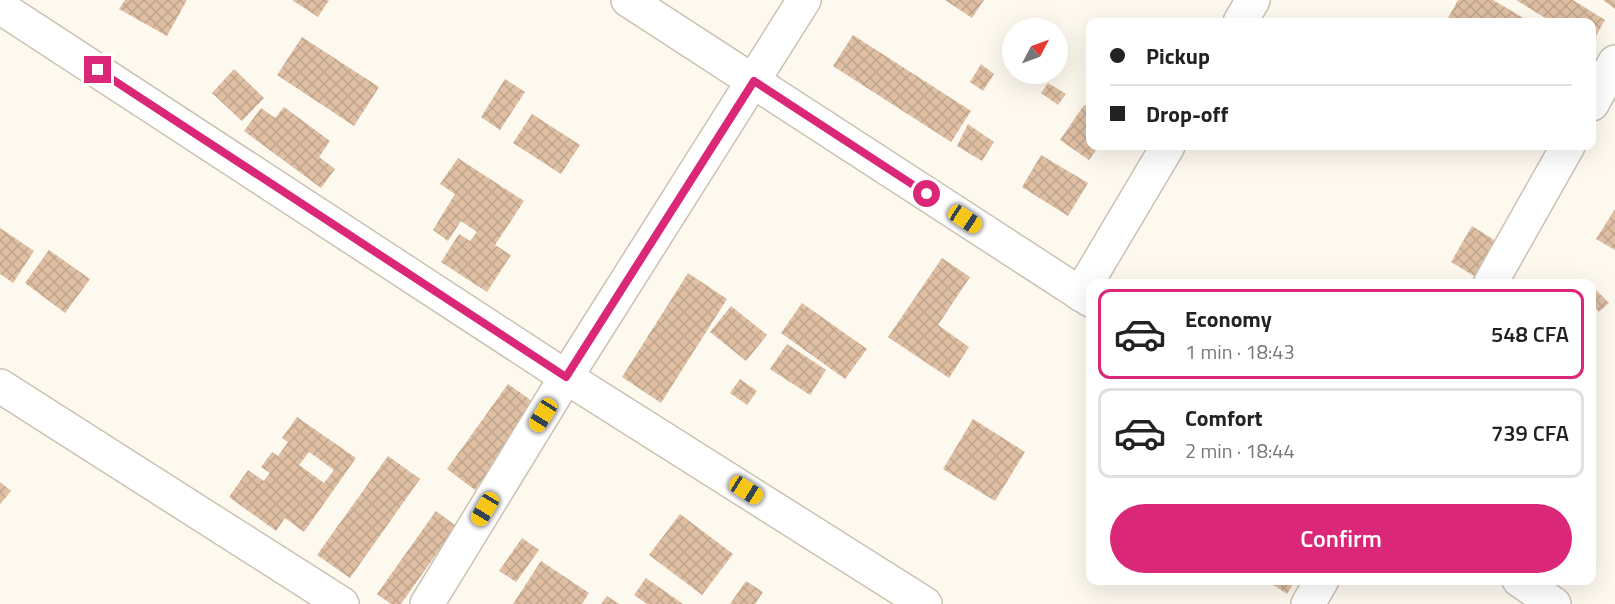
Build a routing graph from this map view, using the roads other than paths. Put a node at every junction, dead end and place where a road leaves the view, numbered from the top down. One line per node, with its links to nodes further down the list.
1 (628, 0): 7 (street)
2 (804, 0): 7 (street)
3 (1253, 0): 5 (street)
4 (0, 7): 14 (street)
5 (1242, 18)
6 (1615, 62): 8 (street)
7 (754, 81): 13 (street); 14 (street)
8 (1596, 97)
9 (1166, 150): 11 (street)
10 (1566, 150): 12 (street)
11 (1095, 279)
12 (1493, 279)
13 (1085, 297)
14 (566, 377): 19 (street); 20 (street)
15 (0, 386): 18 (street)
16 (1319, 585): 21 (street)
17 (1526, 585): 22 (street)
18 (342, 604)
19 (427, 604)
20 (925, 604)
21 (1308, 604)
22 (1554, 604)

